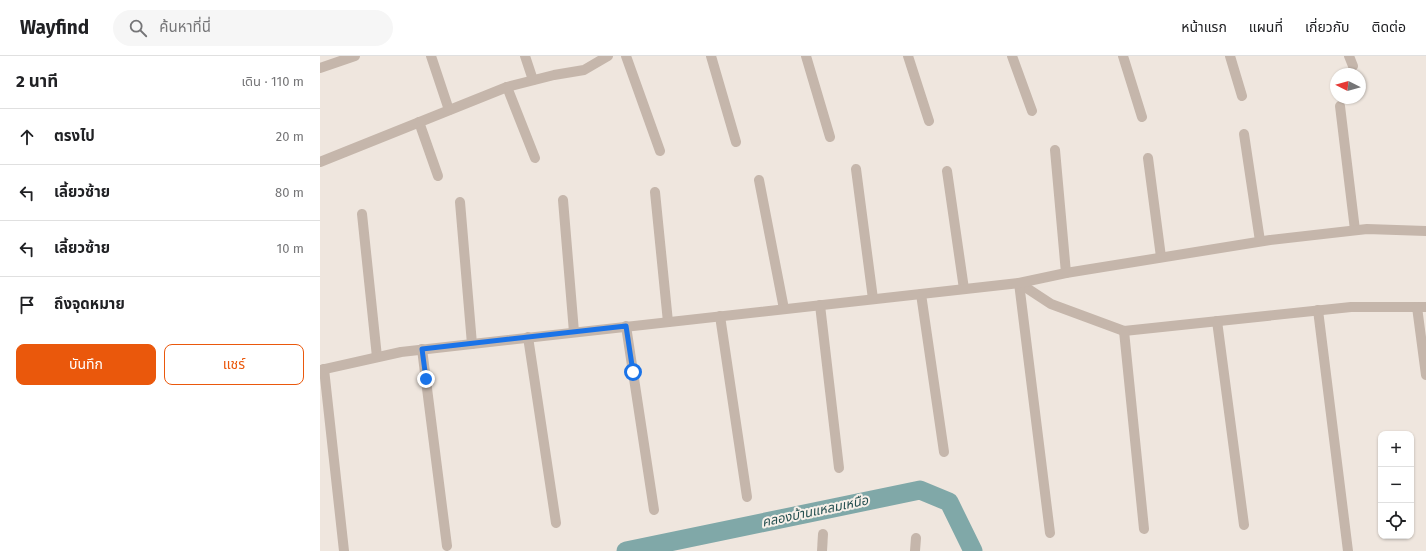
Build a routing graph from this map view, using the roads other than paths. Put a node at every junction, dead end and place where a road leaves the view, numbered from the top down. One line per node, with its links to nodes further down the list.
1 (355, 56): 13 (street)
2 (431, 56): 20 (street)
3 (525, 56): 16 (street)
4 (608, 56): 16 (street)
5 (626, 56): 29 (street)
6 (711, 56): 27 (street)
7 (806, 56): 26 (street)
8 (908, 56): 23 (street)
9 (1012, 56): 21 (street)
10 (1123, 56): 22 (street)
11 (1230, 56): 18 (street)
12 (1349, 56): 14 (street)
13 (335, 59): 15 (street)
14 (1353, 66)
15 (320, 68)
16 (533, 80): 17 (street)
17 (507, 87): 20 (street); 30 (street)
18 (1242, 96)
19 (1340, 106): 41 (street)
20 (449, 110): 24 (street)
21 (1032, 111)
22 (1142, 117)
23 (929, 121)
24 (419, 122): 32 (street); 35 (street)
25 (1244, 134): 43 (street)
26 (830, 137)
27 (736, 142)
28 (1055, 150): 45 (street)
29 (660, 151)
30 (535, 158)
31 (1148, 158): 44 (street)
32 (320, 162)
33 (856, 169): 49 (street)
34 (947, 171): 47 (street)
35 (438, 176)
36 (759, 180): 52 (street)
37 (655, 192): 56 (street)
38 (562, 200): 59 (street)
39 (460, 202): 61 (street)
40 (362, 214): 63 (street)
41 (1355, 230): 42 (street); 43 (street)
42 (1426, 231)
43 (1260, 241): 44 (street)
44 (1161, 257): 45 (street)
45 (1066, 273): 46 (street)
46 (1019, 283): 47 (street); 58 (street); 73 (street)
47 (964, 289): 48 (street)
48 (921, 294): 49 (street); 66 (street)
49 (873, 299): 50 (street)
50 (820, 305): 52 (street); 67 (street)
51 (1421, 307): 53 (street); 65 (street)
52 (784, 309): 54 (street)
53 (1318, 310): 55 (street); 80 (street)
54 (720, 316): 56 (street); 68 (street)
55 (1217, 321): 58 (street); 71 (street)
56 (668, 322): 57 (street)
57 (626, 326): 59 (street); 69 (street)
58 (1124, 331): 72 (street)
59 (574, 332): 60 (street)
60 (528, 337): 61 (street); 70 (street)
61 (472, 344): 62 (street)
62 (422, 349): 63 (street); 76 (street)
63 (377, 356): 64 (street)
64 (322, 370): 77 (street)
65 (1426, 375)
66 (944, 452)
67 (839, 468)
68 (747, 498)
69 (654, 510)
70 (556, 523)
71 (1244, 525)
72 (1144, 529)
73 (1050, 533)
74 (823, 534): 78 (street)
75 (916, 538): 79 (street)
76 (447, 546)
77 (344, 551)
78 (822, 551)
79 (915, 551)
80 (1348, 551)

